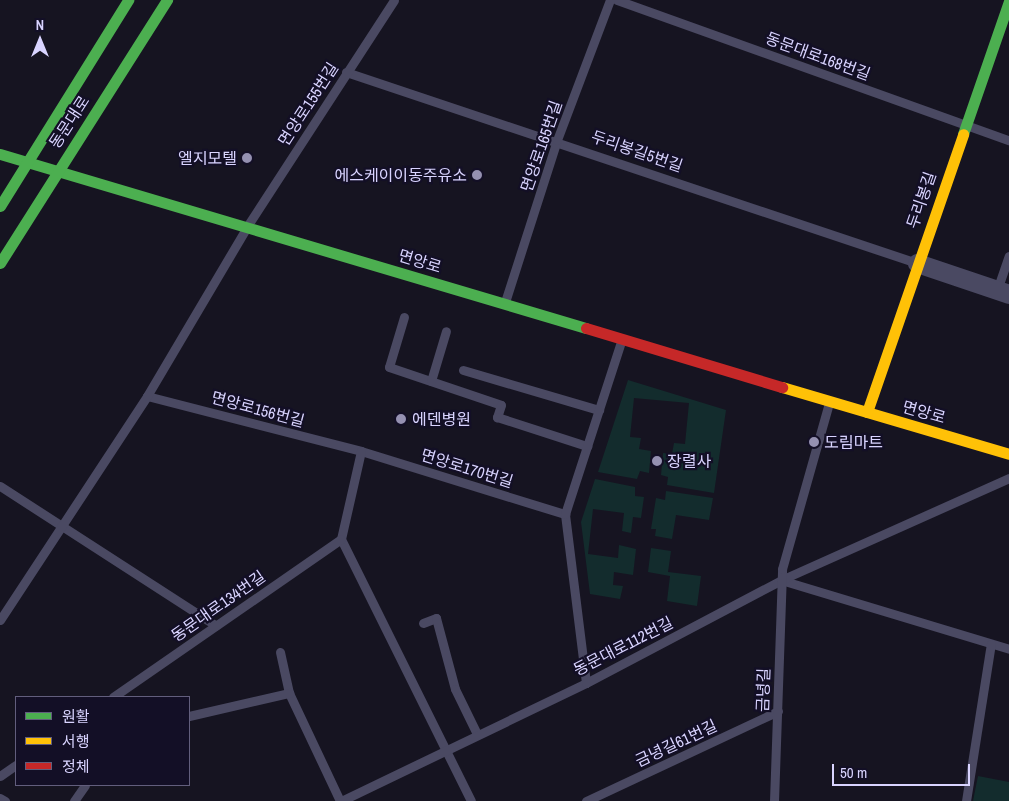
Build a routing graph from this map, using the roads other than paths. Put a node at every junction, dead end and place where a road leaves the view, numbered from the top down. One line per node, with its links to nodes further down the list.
1 (128, 0): 12 (main road, 동문대로)
2 (167, 0): 13 (main road, 동문대로)
3 (394, 0): 7 (lane, 면앙로155번길)
4 (610, 0): 9 (lane, 면앙로165번길)
5 (617, 0): 8 (lane, 동문대로168번길)
6 (1009, 1): 8 (main road, 두리봉길)
7 (346, 72): 9 (lane, 두리봉길5번길); 15 (lane, 면앙로155번길)
8 (964, 125): 10 (lane, 동문대로168번길); 18 (main road, 두리봉길)
9 (557, 140): 18 (lane, 두리봉길5번길); 20 (lane, 면앙로165번길)
10 (1009, 140)
11 (0, 154): 12 (main road, 면앙로)
12 (27, 162): 13 (main road, 면앙로); 14 (main road, 동문대로)
13 (57, 171): 15 (main road, 면앙로); 17 (main road, 동문대로)
14 (0, 206)
15 (248, 225): 20 (main road, 면앙로); 26 (lane)
16 (1009, 256): 19 (lane)
17 (0, 263)
18 (917, 263): 19 (street); 29 (main road, 두리봉길)
19 (1003, 292)
20 (505, 304): 23 (main road, 면앙로)
21 (404, 318): 25 (lane)
22 (446, 331): 25 (lane)
23 (622, 339): 27 (main road, 면앙로); 28 (lane)
24 (463, 370): 28 (lane)
25 (431, 380): 30 (lane)
26 (147, 396): 31 (lane, 면앙로156번길); 36 (lane)
27 (830, 400): 29 (main road, 면앙로); 38 (lane)
28 (599, 410): 30 (lane)
29 (868, 412): 32 (main road, 면앙로)
30 (587, 446): 35 (lane)
31 (361, 451): 35 (lane, 면앙로170번길); 37 (lane)
32 (1009, 454)
33 (1009, 478): 38 (lane, 동문대로112번길)
34 (0, 486): 36 (lane)
35 (565, 514): 45 (lane)
36 (63, 527): 39 (lane); 41 (lane)
37 (340, 539): 41 (lane, 동문대로134번길); 51 (lane)
38 (781, 580): 42 (lane); 45 (lane, 동문대로112번길); 48 (lane, 금녕길)
39 (0, 620)
40 (422, 622): 50 (lane)
41 (216, 626): 47 (lane, 동문대로134번길)
42 (991, 644): 43 (lane); 62 (lane)
43 (1009, 649)
44 (280, 652): 46 (lane, 동문대로112번길)
45 (586, 683): 50 (lane, 동문대로112번길)
46 (289, 693): 49 (lane); 58 (lane, 동문대로112번길)
47 (114, 696)
48 (778, 711): 60 (lane, 금녕길61번길); 61 (lane, 금녕길)
49 (190, 716)
50 (477, 734): 51 (lane, 동문대로112번길)
51 (444, 751): 58 (lane, 동문대로112번길); 59 (lane)
52 (15, 766): 53 (lane)
53 (0, 776)
54 (84, 786): 57 (lane)
55 (0, 798): 56 (lane)
56 (4, 801)
57 (74, 801)
58 (341, 801)
59 (470, 801)
60 (586, 801)
61 (774, 801)
62 (966, 801)

